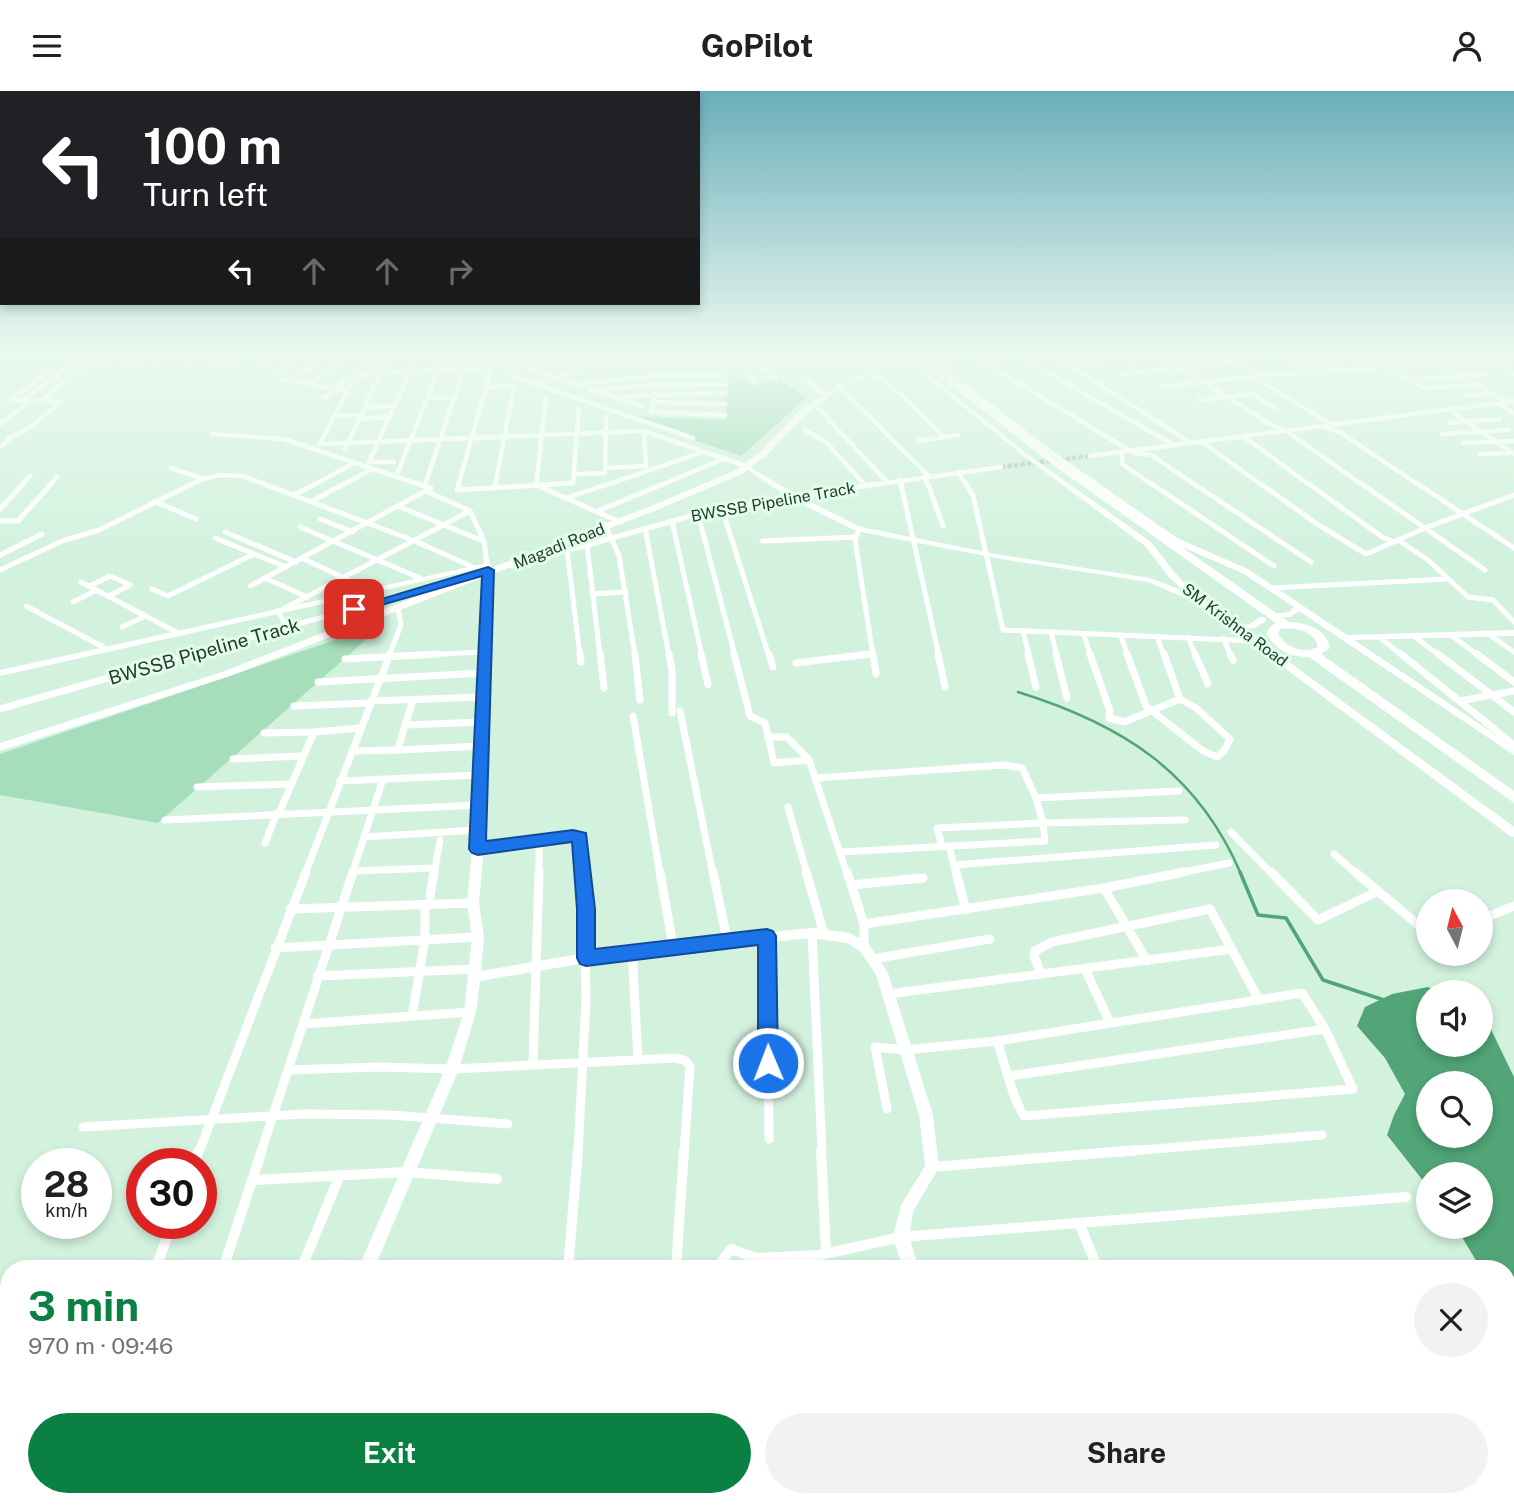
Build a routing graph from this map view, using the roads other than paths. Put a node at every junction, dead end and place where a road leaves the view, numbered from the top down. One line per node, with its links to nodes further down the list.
1 (43, 417): 60 (street)
2 (333, 417): 59 (street)
3 (360, 417): 59 (street)
4 (389, 417): 55 (street)
5 (419, 417): 50 (street)
6 (447, 417): 49 (street)
7 (478, 417): 47 (street)
8 (508, 417): 46 (street)
9 (543, 417): 42 (street)
10 (578, 417): 40 (street)
11 (606, 417): 38 (street)
12 (631, 417): 48 (street)
13 (794, 417): 71 (main road, Magadi Road)
14 (801, 417): 71 (main road, Magadi Road)
15 (826, 417): 85 (street)
16 (868, 417): 81 (street)
17 (924, 417): 44 (street)
18 (986, 417): 68 (street, SM Krishna Road)
19 (988, 417): 68 (highway, SM Krishna Road)
20 (997, 417): 68 (street, SM Krishna Road)
21 (1075, 417): 61 (street)
22 (1125, 417): 58 (street)
23 (1150, 417): 56 (street)
24 (1263, 417): 35 (street)
25 (1319, 417): 31 (street)
26 (1385, 417): 31 (street)
27 (1459, 417): 29 (street)
28 (1500, 419): 29 (street)
29 (1464, 421): 30 (street); 36 (street)
30 (1448, 423)
31 (1330, 424): 32 (street)
32 (1320, 426): 35 (street); 102 (street)
33 (1509, 429): 36 (street)
34 (805, 430): 87 (street)
35 (1285, 430): 45 (street); 112 (street)
36 (1479, 431): 41 (street); 53 (street)
37 (644, 432): 38 (street); 63 (street); 74 (street)
38 (606, 433): 40 (street); 74 (street)
39 (212, 434): 70 (street)
40 (577, 434): 42 (street); 78 (street)
41 (1442, 434)
42 (541, 435): 46 (street); 86 (street)
43 (958, 435): 44 (street)
44 (943, 436): 51 (street)
45 (1243, 436): 52 (street); 125 (street)
46 (504, 437): 47 (street); 88 (street)
47 (472, 438): 49 (street); 88 (street)
48 (693, 438)
49 (440, 439): 50 (street); 84 (street)
50 (410, 440): 55 (street); 76 (street)
51 (918, 441)
52 (1200, 441): 56 (street); 125 (street)
53 (1494, 441): 54 (street); 57 (street); 64 (street)
54 (1514, 441)
55 (378, 442): 59 (street); 69 (street)
56 (1189, 443): 58 (street)
57 (1463, 443)
58 (1173, 445): 61 (street)
59 (346, 446)
60 (0, 447)
61 (1130, 450): 62 (street)
62 (1121, 451): 66 (street); 135 (street); 136 (street)
63 (703, 452): 67 (street); 93 (street)
64 (1513, 453): 65 (street)
65 (1480, 454)
66 (1090, 456)
67 (724, 459): 71 (street); 99 (street)
68 (1046, 460): 150 (street, SM Krishna Road); 159 (street, SM Krishna Road); 165 (highway, SM Krishna Road)
69 (394, 462)
70 (354, 463): 75 (street); 90 (street)
71 (744, 466): 92 (street); 108 (main road, Magadi Road)
72 (1001, 467): 77 (street, BWSSB Pipeline Track)
73 (171, 468): 82 (street)
74 (605, 468): 78 (street)
75 (372, 469): 89 (street); 95 (street)
76 (398, 471)
77 (958, 472): 81 (street, BWSSB Pipeline Track); 129 (street)
78 (574, 474): 86 (street)
79 (30, 476): 97 (street)
80 (57, 477): 105 (street)
81 (927, 477): 83 (street, BWSSB Pipeline Track); 110 (street)
82 (204, 479): 90 (street); 94 (street)
83 (900, 480): 85 (street, BWSSB Pipeline Track); 120 (street)
84 (426, 482)
85 (887, 482): 87 (street, BWSSB Pipeline Track)
86 (534, 485): 88 (street); 93 (street)
87 (866, 486): 92 (street, BWSSB Pipeline Track)
88 (495, 488)
89 (426, 491): 96 (street); 100 (street)
90 (294, 495): 95 (street)
91 (1513, 496): 102 (street)
92 (794, 497): 98 (street, BWSSB Pipeline Track); 116 (street)
93 (566, 498): 99 (street)
94 (154, 501): 103 (street); 140 (street)
95 (312, 501): 107 (street)
96 (400, 507): 107 (street); 109 (street)
97 (0, 509)
98 (722, 509): 101 (street, BWSSB Pipeline Track); 197 (street)
99 (598, 511): 108 (street)
100 (470, 512): 109 (street); 123 (street)
101 (698, 514): 106 (street, BWSSB Pipeline Track); 228 (street)
102 (1461, 514): 112 (street); 127 (street)
103 (196, 519)
104 (320, 519): 115 (street)
105 (0, 521)
106 (672, 521): 113 (street, BWSSB Pipeline Track); 205 (street)
107 (369, 523): 115 (street); 122 (street)
108 (612, 523): 118 (street); 138 (main road, Magadi Road); 141 (main road, Magadi Road)
109 (447, 525): 122 (street); 123 (street)
110 (943, 526)
111 (300, 527): 121 (street)
112 (1424, 528): 125 (street); 142 (street)
113 (645, 529): 118 (street, BWSSB Pipeline Track); 291 (street)
114 (225, 532): 134 (street)
115 (353, 532): 121 (street)
116 (858, 533): 120 (street); 124 (street); 191 (street)
117 (42, 534): 131 (street)
118 (614, 536): 126 (street, BWSSB Pipeline Track); 154 (street)
119 (215, 538): 130 (street)
120 (915, 540): 129 (street); 206 (street)
121 (335, 541): 132 (street); 133 (street)
122 (415, 541): 133 (street); 139 (street)
123 (484, 541): 141 (street)
124 (762, 541)
125 (1396, 541): 146 (street)
126 (587, 545): 128 (street, BWSSB Pipeline Track); 155 (street)
127 (1514, 548)
128 (567, 550): 138 (street, BWSSB Pipeline Track); 195 (street)
129 (984, 552): 159 (street); 170 (street)
130 (254, 554): 137 (street); 151 (street)
131 (0, 555)
132 (302, 558): 134 (street); 143 (street)
133 (379, 559): 143 (street); 145 (street)
134 (296, 562): 137 (street)
135 (1311, 562)
136 (1274, 566)
137 (286, 567): 144 (street)
138 (508, 567): 141 (main road, Magadi Road)
139 (475, 568): 141 (street); 145 (street)
140 (0, 569)
141 (488, 570): 162 (main road, Magadi Road); 169 (street, BWSSB Pipeline Track); 188 (street); 229 (main road, Magadi Road)
142 (1485, 570)
143 (345, 577): 153 (street); 157 (street)
144 (265, 578): 149 (street); 157 (street)
145 (420, 578): 153 (street)
146 (1448, 579): 150 (street); 166 (street)
147 (81, 582): 148 (street)
148 (90, 586): 152 (street); 156 (street)
149 (250, 586)
150 (1271, 588): 161 (street, SM Krishna Road)
151 (152, 589)
152 (97, 590): 156 (street); 158 (street)
153 (369, 590): 163 (street)
154 (626, 592): 155 (street); 215 (street)
155 (593, 594): 208 (street)
156 (109, 596): 164 (street)
157 (307, 597): 163 (street)
158 (73, 603)
159 (1207, 605): 168 (street, SM Krishna Road)
160 (26, 606): 187 (street)
161 (1298, 607): 165 (street); 171 (street, SM Krishna Road)
162 (398, 608): 192 (street); 229 (main road, Magadi Road)
163 (280, 610): 169 (street); 173 (street)
164 (146, 616): 167 (street); 173 (street)
165 (1275, 622): 168 (street); 178 (highway); 189 (highway, SM Krishna Road)
166 (1514, 622)
167 (122, 627)
168 (1236, 627): 186 (street, SM Krishna Road)
169 (287, 628): 219 (street, BWSSB Pipeline Track)
170 (1023, 631): 172 (street); 207 (street)
171 (1334, 631): 178 (street); 185 (street, SM Krishna Road)
172 (1051, 632): 174 (street); 212 (street)
173 (178, 633): 187 (street)
174 (1083, 633): 177 (street); 220 (street)
175 (1487, 633): 176 (street); 179 (street); 190 (street)
176 (1514, 633)
177 (1120, 634): 180 (street); 220 (street)
178 (1319, 635): 189 (highway)
179 (1451, 635): 181 (street); 203 (street)
180 (1157, 636): 182 (street); 213 (street)
181 (1413, 636): 183 (street); 210 (street)
182 (1188, 637): 184 (street); 204 (street)
183 (1379, 637): 185 (street); 216 (street)
184 (1223, 638): 186 (street); 194 (street)
185 (1345, 638): 234 (street, SM Krishna Road)
186 (1254, 641): 257 (street, SM Krishna Road)
187 (105, 648): 198 (street)
188 (484, 652): 192 (street); 199 (street)
189 (1315, 652): 245 (highway, SM Krishna Road)
190 (1514, 652)
191 (873, 654): 196 (street); 200 (street)
192 (389, 657): 193 (street); 201 (street)
193 (345, 659)
194 (1233, 660)
195 (581, 662)
196 (796, 663)
197 (773, 667)
198 (0, 673)
199 (483, 673): 201 (street); 211 (street)
200 (876, 674)
201 (380, 679): 202 (street); 217 (street)
202 (318, 682)
203 (1514, 682)
204 (1208, 684)
205 (708, 685)
206 (944, 687)
207 (1036, 687)
208 (604, 688)
209 (1514, 691): 210 (street)
210 (1493, 696): 216 (street); 221 (street)
211 (482, 697): 214 (street); 223 (street)
212 (1067, 698)
213 (1180, 699): 220 (street); 220 (street)
214 (413, 700): 217 (street); 224 (street)
215 (640, 700)
216 (1460, 701): 230 (street)
217 (371, 702): 218 (street); 225 (street)
218 (293, 706)
219 (0, 709)
220 (1153, 710)
221 (1514, 712)
222 (633, 716): 293 (street)
223 (482, 722): 224 (street); 231 (street)
224 (405, 725): 232 (street)
225 (361, 728): 226 (street); 233 (street)
226 (314, 731): 227 (street); 235 (street)
227 (264, 733)
228 (768, 737): 237 (street); 237 (street)
229 (0, 745)
230 (1514, 745)
231 (481, 747): 232 (street); 238 (street)
232 (398, 750): 233 (street)
233 (352, 751): 241 (street)
234 (1514, 752)
235 (303, 757): 236 (street); 242 (street)
236 (233, 759)
237 (809, 759): 239 (street)
238 (480, 775): 240 (street); 247 (street)
239 (816, 778): 246 (street); 265 (street)
240 (383, 779): 241 (street); 249 (street)
241 (340, 781): 250 (street)
242 (290, 784): 243 (street); 251 (street)
243 (197, 787)
244 (1179, 791): 246 (street)
245 (1513, 794)
246 (1036, 798): 254 (street)
247 (479, 805): 249 (street); 255 (street)
248 (788, 807): 286 (street)
249 (373, 809): 250 (street); 258 (street)
250 (329, 810): 251 (street); 280 (street)
251 (278, 813): 252 (street); 261 (street)
252 (165, 820)
253 (1185, 820): 254 (street)
254 (1043, 823): 263 (street); 263 (street)
255 (478, 830): 258 (street); 264 (street)
256 (1231, 832): 274 (street)
257 (1514, 833)
258 (364, 837): 270 (street)
259 (440, 840): 269 (street)
260 (539, 840): 264 (street); 298 (street); 300 (street)
261 (265, 843)
262 (1216, 845): 268 (street)
263 (945, 846): 265 (street); 268 (street)
264 (478, 849): 276 (street)
265 (840, 852): 272 (street)
266 (1334, 854): 274 (street)
267 (1228, 863): 273 (street)
268 (954, 865): 281 (street)
269 (435, 868): 270 (street); 275 (street)
270 (353, 871): 278 (street)
271 (923, 878): 272 (street)
272 (851, 885): 284 (street)
273 (1104, 888): 281 (street); 285 (street)
274 (1378, 891): 283 (street)
275 (430, 896)
276 (473, 903): 277 (street); 288 (street)
277 (425, 905): 278 (street); 289 (street)
278 (341, 906): 280 (street); 292 (street)
279 (1514, 906): 282 (street)
280 (290, 909): 294 (street)
281 (966, 910): 284 (street)
282 (1493, 915)
283 (1416, 923)
284 (864, 924): 297 (street)
285 (1126, 925): 295 (street); 299 (street); 304 (street)
286 (818, 934): 287 (street); 297 (street); 339 (street)
287 (767, 936): 291 (street); 328 (street)
288 (478, 937): 289 (street); 303 (street)
289 (425, 939): 292 (street); 302 (street)
290 (990, 939): 297 (street)
291 (727, 940): 293 (street)
292 (329, 945): 294 (street); 305 (street)
293 (673, 946): 296 (street)
294 (275, 948): 324 (street)
295 (1232, 949): 299 (street); 307 (street)
296 (632, 950): 298 (street); 315 (street)
297 (868, 953): 306 (street)
298 (586, 958): 300 (street); 316 (street)
299 (1147, 961): 301 (street)
300 (538, 966): 303 (street); 317 (street)
301 (1085, 968): 304 (street); 310 (street)
302 (418, 970): 303 (street); 305 (street); 309 (street)
303 (475, 973): 308 (street)
304 (1041, 974): 306 (street)
305 (317, 975): 311 (street)
306 (888, 994): 314 (street)
307 (1259, 1000): 310 (street); 312 (street)
308 (470, 1012): 309 (street); 318 (street)
309 (412, 1016): 311 (street)
310 (1110, 1023): 313 (street)
311 (303, 1024): 319 (street)
312 (1325, 1029): 320 (street); 320 (street)
313 (996, 1041): 314 (street); 320 (street)
314 (905, 1050): 321 (street); 330 (street)
315 (638, 1059): 316 (street); 345 (street)
316 (585, 1062): 317 (street); 344 (street)
317 (533, 1063): 318 (street)
318 (452, 1069): 319 (street); 323 (street)
319 (288, 1070): 322 (street)
320 (1010, 1076)
321 (887, 1109)
322 (272, 1115): 323 (street); 324 (street); 334 (street)
323 (431, 1116): 325 (street); 331 (street)
324 (210, 1119): 326 (street); 329 (street)
325 (508, 1124)
326 (83, 1127)
327 (1322, 1135): 330 (street)
328 (769, 1139)
329 (200, 1148)
330 (932, 1167): 337 (street)
331 (406, 1172): 332 (street); 333 (street); 343 (street)
332 (340, 1175): 334 (street); 342 (street)
333 (497, 1179)
334 (252, 1180): 341 (street)
335 (1406, 1197): 336 (street)
336 (1079, 1223): 337 (street); 348 (street)
337 (901, 1237): 339 (street); 347 (street)
338 (167, 1239): 340 (street)
339 (826, 1253): 346 (street)
340 (159, 1260)
341 (226, 1260)
342 (305, 1260)
343 (370, 1260)
344 (569, 1260)
345 (677, 1260)
346 (723, 1260)
347 (908, 1260)
348 (1094, 1260)

